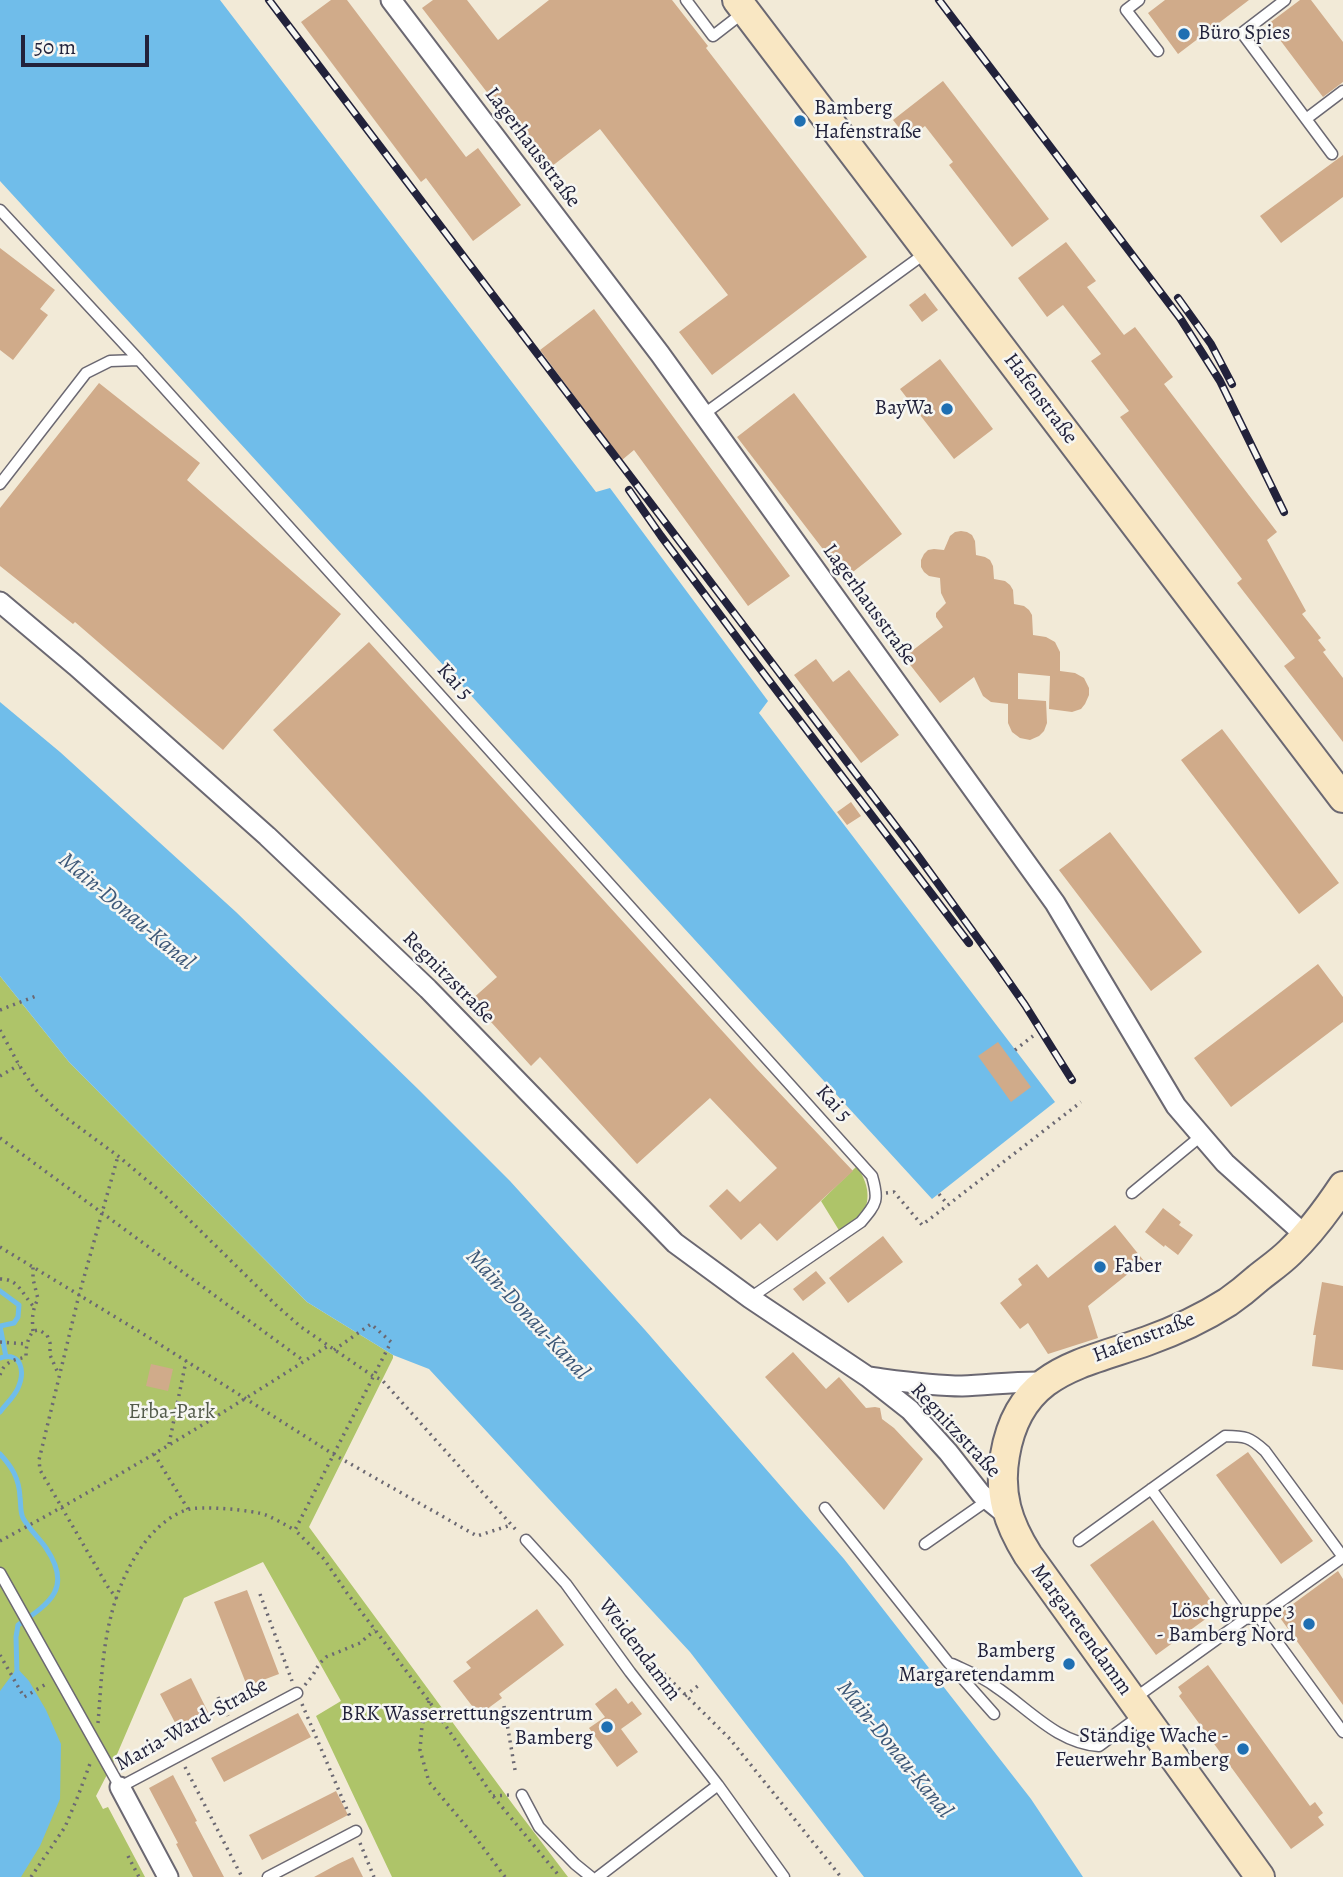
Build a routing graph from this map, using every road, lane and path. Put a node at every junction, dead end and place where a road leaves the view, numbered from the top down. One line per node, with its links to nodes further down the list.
1 (686, 0): 5 (lane)
2 (1139, 0): 6 (lane)
3 (1286, 0): 8 (lane)
4 (399, 3): 13 (street, Lagerhausstraße)
5 (741, 6): 11 (street, Hafenstraße)
6 (1158, 51)
7 (1343, 91): 8 (lane)
8 (1306, 119): 9 (lane)
9 (1332, 154)
10 (0, 210): 12 (lane, Kai 5)
11 (927, 251): 13 (lane); 16 (street, Hafenstraße)
12 (139, 360): 14 (lane); 30 (lane, Kai 5)
13 (704, 414): 25 (street, Lagerhausstraße)
14 (0, 484)
15 (0, 602): 39 (street, Regnitzstraße)
16 (1343, 798)
17 (36, 996): 18 (path)
18 (1, 1009)
19 (0, 1030): 22 (path)
20 (1033, 1036): 21 (path)
21 (1015, 1050)
22 (19, 1065): 23 (path); 27 (path)
23 (0, 1076)
24 (1081, 1102): 32 (path)
25 (1200, 1136): 29 (lane); 34 (street, Lagerhausstraße)
26 (0, 1138): 33 (path)
27 (118, 1156): 33 (path); 44 (path)
28 (1343, 1186): 34 (street, Hafenstraße)
29 (1132, 1193)
30 (877, 1194): 32 (path); 39 (lane)
31 (939, 1195): 32 (path)
32 (948, 1205)
33 (102, 1213): 38 (path); 47 (path)
34 (1306, 1236): 52 (street, Hafenstraße)
35 (0, 1247): 36 (path)
36 (33, 1266): 38 (path); 40 (path)
37 (0, 1279): 40 (path)
38 (79, 1294): 46 (path); 49 (path)
39 (750, 1298): 51 (street, Regnitzstraße)
40 (34, 1307): 41 (path)
41 (33, 1331): 43 (path); 49 (path)
42 (0, 1342): 43 (path)
43 (26, 1344): 48 (path)
44 (328, 1346): 45 (path); 47 (path)
45 (334, 1350): 50 (path); 50 (path)
46 (186, 1361): 53 (path); 54 (path)
47 (304, 1362): 53 (path)
48 (0, 1375)
49 (59, 1376): 59 (path)
50 (373, 1376): 56 (path); 62 (path)
51 (869, 1377): 52 (street, Regnitzstraße); 58 (street, Regnitzstraße)
52 (1045, 1382): 58 (street, Hafenstraße)
53 (246, 1399): 54 (path); 56 (path)
54 (169, 1444): 55 (path)
55 (154, 1453): 59 (path); 61 (path)
56 (333, 1454): 62 (path); 63 (path)
57 (1151, 1489): 66 (lane); 68 (lane); 74 (lane)
58 (997, 1507): 67 (lane); 85 (street, Margaretendamm)
59 (61, 1508): 65 (path); 71 (path)
60 (825, 1508): 77 (lane)
61 (188, 1509): 63 (path); 71 (path)
62 (511, 1525): 64 (path)
63 (295, 1530): 75 (path)
64 (526, 1540): 92 (lane, Weidendamm)
65 (0, 1541)
66 (1079, 1541)
67 (925, 1544)
68 (1343, 1557): 73 (lane)
69 (0, 1573): 89 (lane)
70 (260, 1594): 80 (path)
71 (117, 1599): 89 (path)
72 (607, 1617): 81 (path)
73 (1259, 1617): 74 (lane); 88 (lane)
74 (1245, 1619): 85 (lane)
75 (375, 1630): 80 (path); 83 (path)
76 (0, 1655): 79 (path)
77 (947, 1661): 85 (lane); 86 (lane)
78 (699, 1685): 81 (path)
79 (43, 1686)
80 (297, 1693): 87 (lane, Maria-Ward-Straße); 95 (path)
81 (685, 1696): 108 (path)
82 (218, 1697): 87 (path)
83 (429, 1701): 103 (path); 104 (path)
84 (504, 1706): 91 (path)
85 (1137, 1707): 109 (street, Margaretendamm)
86 (995, 1714)
87 (234, 1727): 93 (lane, Maria-Ward-Straße)
88 (1343, 1732)
89 (97, 1745): 93 (lane); 97 (path)
90 (185, 1766): 100 (path)
91 (515, 1770)
92 (718, 1785): 106 (lane); 107 (lane, Weidendamm)
93 (120, 1787): 99 (street, Maria-Ward-Straße)
94 (522, 1795): 105 (lane)
95 (356, 1832): 101 (lane); 102 (path)
96 (128, 1856): 98 (path)
97 (31, 1877)
98 (139, 1877)
99 (168, 1877)
100 (243, 1877)
101 (268, 1877)
102 (374, 1877)
103 (505, 1877)
104 (559, 1877)
105 (591, 1877)
106 (598, 1877)
107 (784, 1877)
108 (841, 1877)
109 (1260, 1877)

